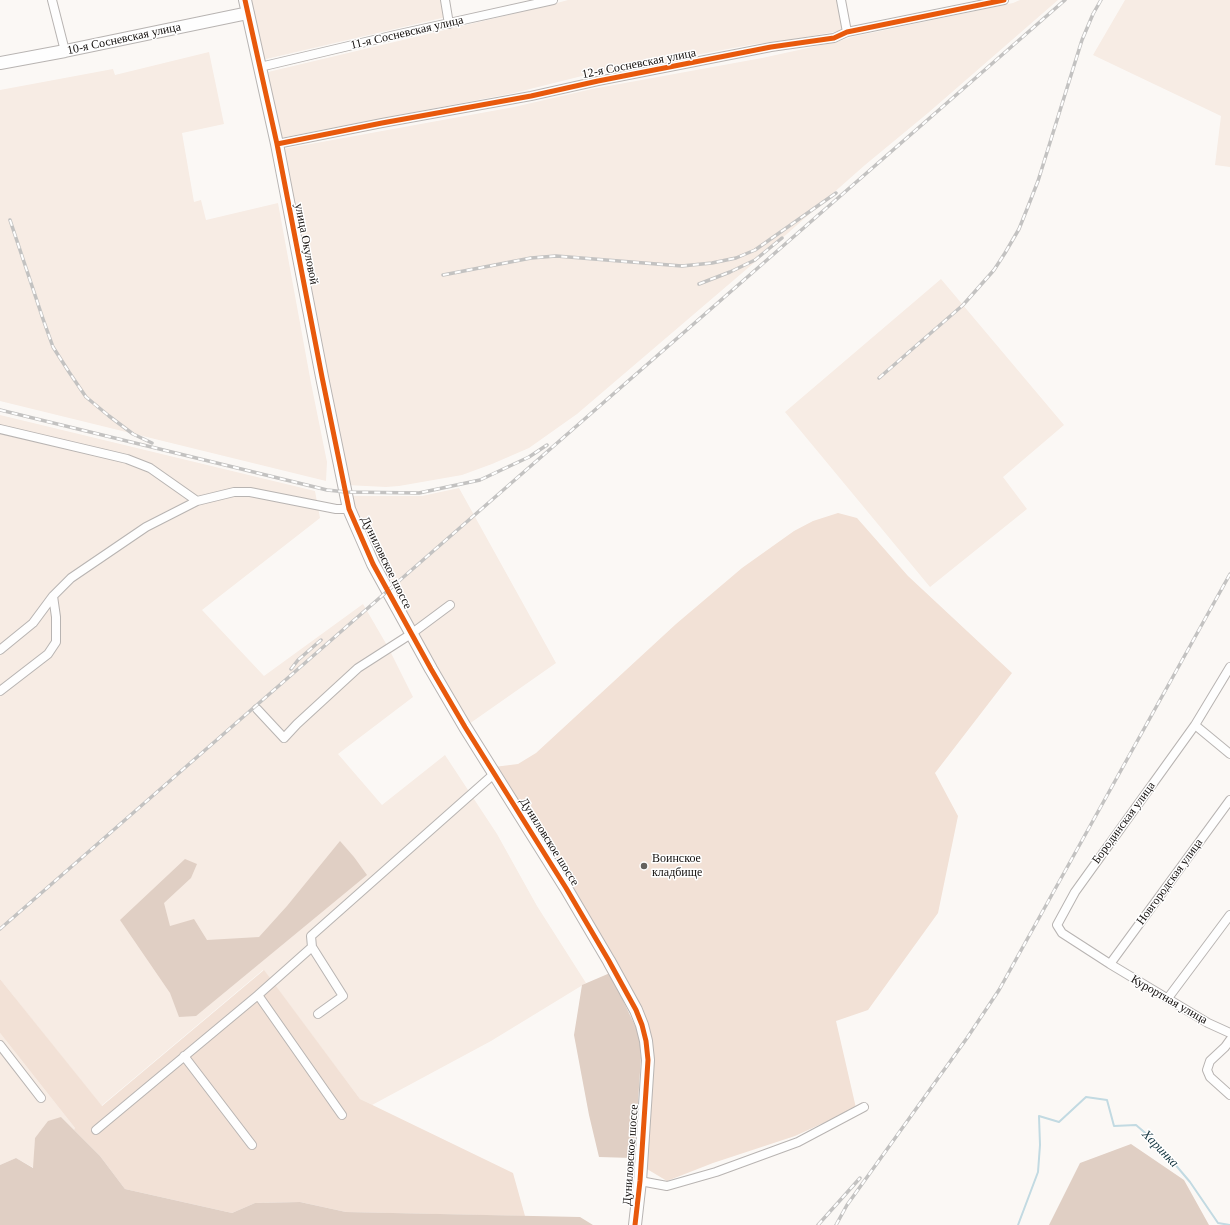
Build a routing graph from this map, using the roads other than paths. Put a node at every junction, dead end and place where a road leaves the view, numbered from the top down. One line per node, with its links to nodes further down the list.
1 (52, 0): 10 (street)
2 (245, 0): 7 (street, улица Окуловой)
3 (445, 0): 8 (street)
4 (554, 0): 8 (street, 11-я Сосневская улица)
5 (841, 0): 9 (street)
6 (1004, 0): 9 (street, 12-я Сосневская улица)
7 (248, 13): 10 (street, 10-я Сосневская улица); 12 (street, улица Окуловой)
8 (449, 24): 12 (street, 11-я Сосневская улица)
9 (847, 32): 13 (street, 12-я Сосневская улица)
10 (65, 51): 11 (street, 10-я Сосневская улица)
11 (0, 63)
12 (260, 67): 13 (street, улица Окуловой)
13 (277, 144): 15 (street, улица Окуловой)
14 (0, 429): 16 (street)
15 (346, 492): 17 (street, Дуниловское шоссе)
16 (197, 501): 17 (street); 18 (street)
17 (349, 509): 20 (street, Дуниловское шоссе)
18 (53, 596): 21 (street); 23 (street)
19 (450, 605): 20 (street)
20 (411, 634): 24 (street); 27 (street, Дуниловское шоссе)
21 (0, 650)
22 (1230, 667): 25 (street, Бородинская улица)
23 (0, 691)
24 (257, 709)
25 (1195, 725): 26 (street); 31 (street, Бородинская улица)
26 (1230, 754)
27 (495, 773): 30 (street); 45 (street, Дуниловское шоссе)
28 (1230, 800): 31 (street, Новгородская улица)
29 (1230, 915): 33 (street)
30 (312, 947): 32 (street); 34 (street)
31 (1110, 964): 33 (street, Курортная улица)
32 (258, 995): 38 (street); 42 (street)
33 (1168, 998): 35 (street, Курортная улица)
34 (318, 1014)
35 (1230, 1034)
36 (1230, 1040): 39 (street)
37 (0, 1045): 40 (street)
38 (184, 1056): 43 (street); 44 (street)
39 (1230, 1095)
40 (42, 1098)
41 (864, 1107): 45 (street)
42 (342, 1115)
43 (96, 1130)
44 (252, 1145)
45 (640, 1182): 46 (street, Дуниловское шоссе)
46 (635, 1225)

